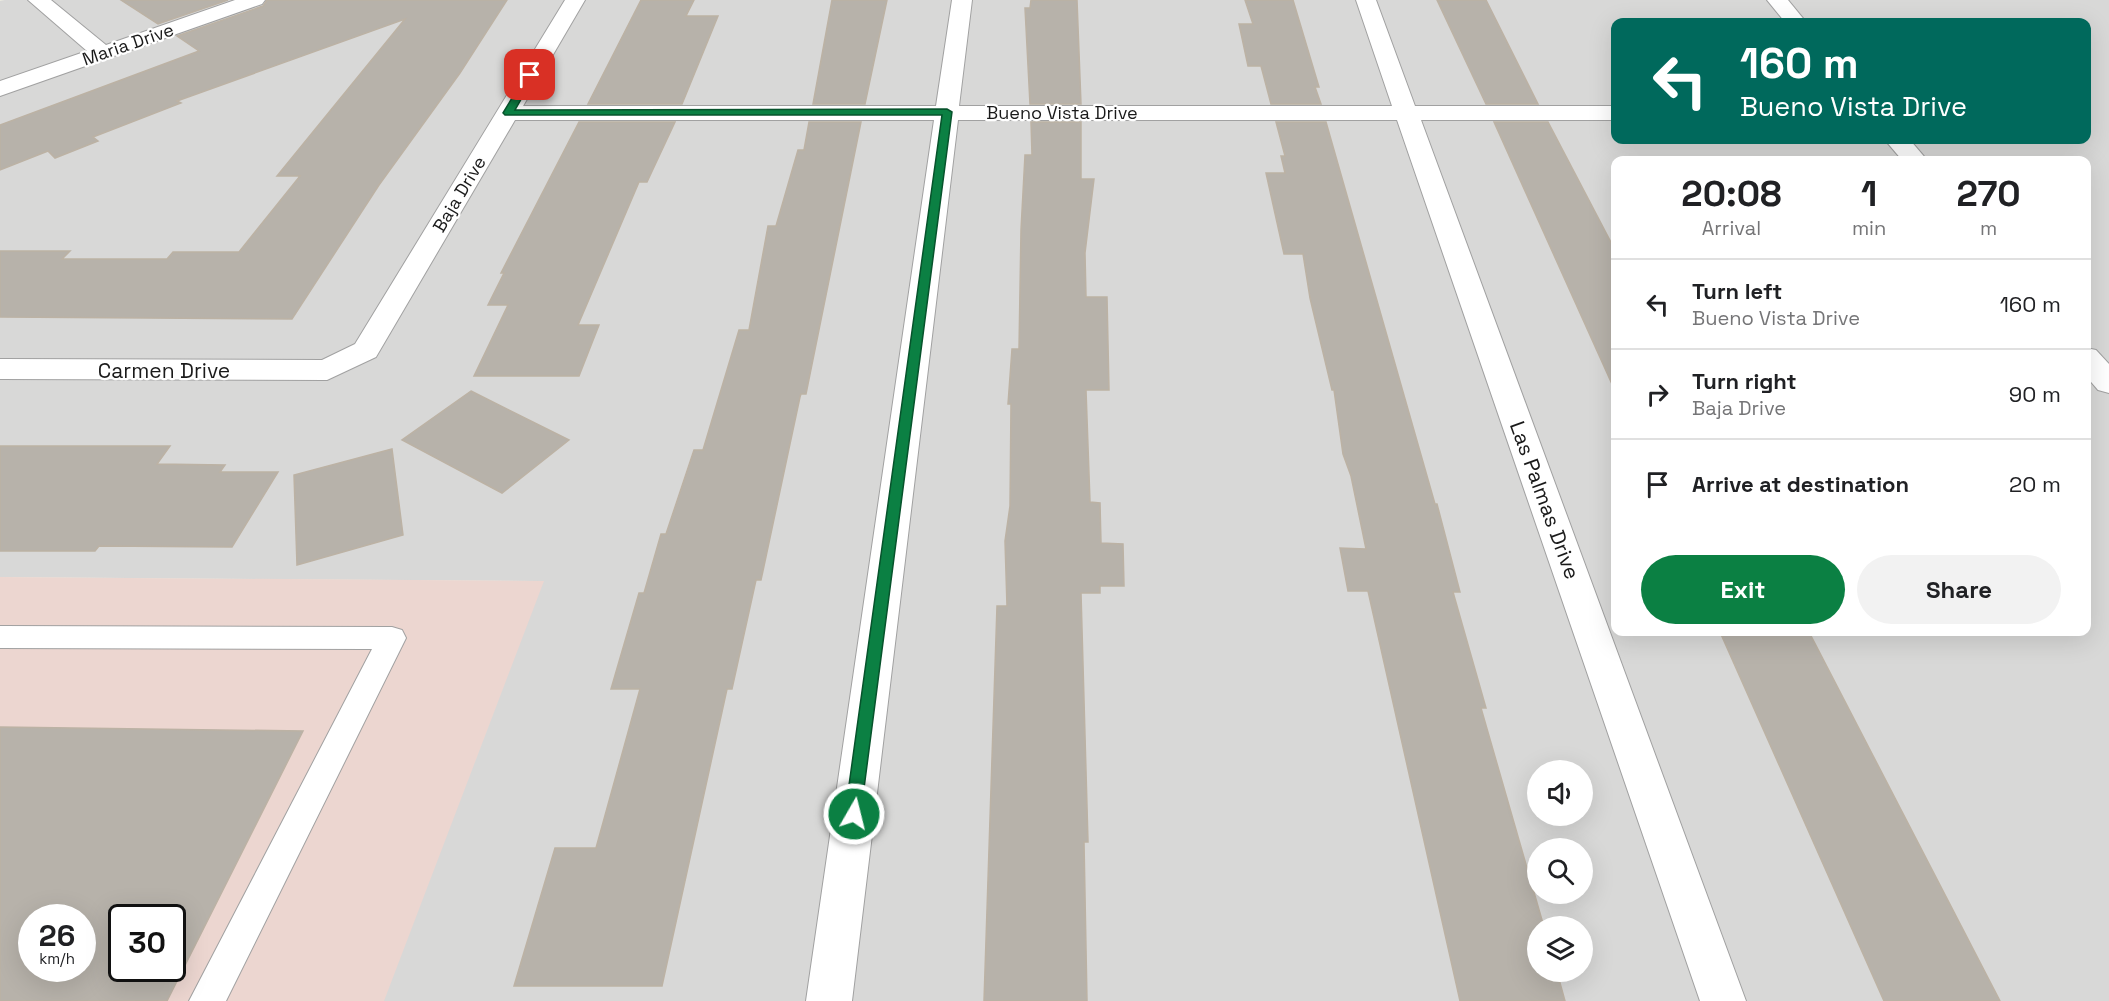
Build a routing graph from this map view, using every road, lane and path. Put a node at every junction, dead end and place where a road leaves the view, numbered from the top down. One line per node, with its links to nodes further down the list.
1 (38, 0): 8 (street)
2 (255, 0): 8 (street, Maria Drive)
3 (575, 0): 11 (street, Baja Drive)
4 (962, 0): 10 (street)
5 (1366, 0): 12 (street, Las Palmas Drive)
6 (1777, 0): 7 (street)
7 (1793, 18)
8 (103, 53): 9 (street, Maria Drive)
9 (0, 89)
10 (947, 112): 11 (street, Bueno Vista Drive); 12 (street, Bueno Vista Drive); 22 (street)
11 (508, 113): 18 (street, Baja Drive)
12 (1408, 113): 13 (street, Bueno Vista Drive); 23 (street, Las Palmas Drive)
13 (1611, 113)
14 (1901, 144): 15 (street)
15 (1911, 156)
16 (2091, 363): 19 (street)
17 (0, 369): 18 (street, Carmen Drive)
18 (327, 370)
19 (2109, 383)
20 (0, 637): 21 (lane)
21 (207, 1001)
22 (829, 1001)
23 (1724, 1001)

